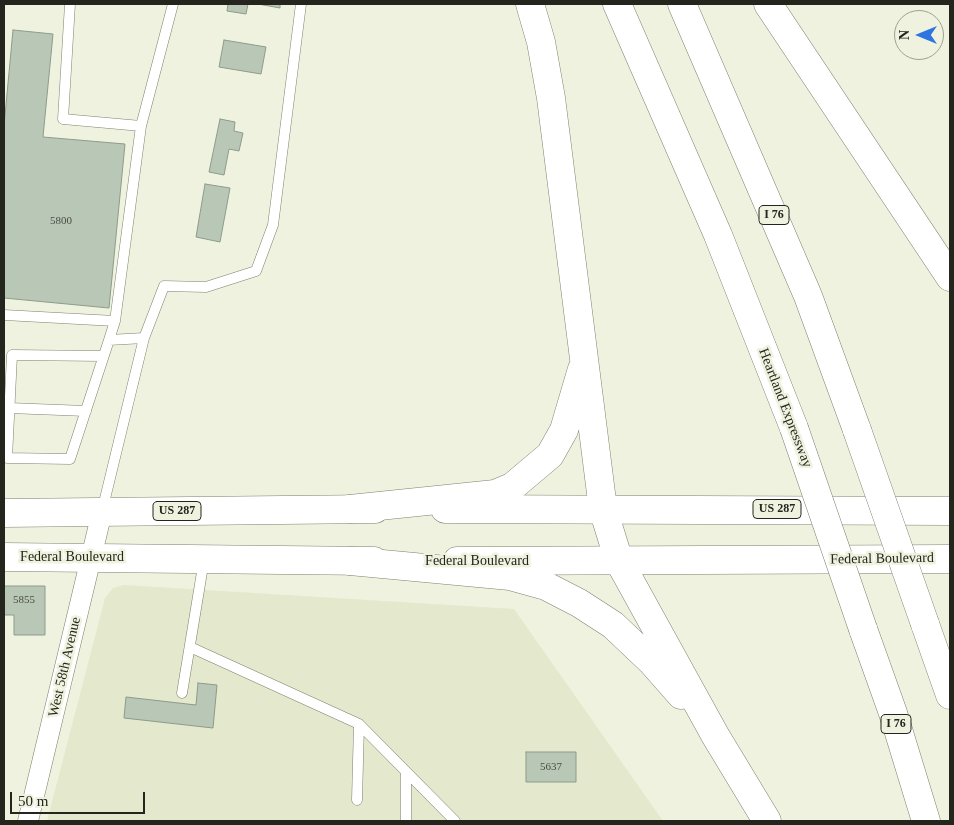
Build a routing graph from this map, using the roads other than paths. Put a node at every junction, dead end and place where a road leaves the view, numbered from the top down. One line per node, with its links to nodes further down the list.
1 (70, 4): 8 (lane)
2 (173, 4): 8 (lane)
3 (301, 4): 12 (lane)
4 (530, 4): 15 (main road)
5 (617, 4): 40 (main road, Heartland Expressway / I 76, bridge)
6 (682, 4): 31 (main road, I 76, bridge)
7 (768, 4): 9 (main road)
8 (141, 126): 11 (lane)
9 (950, 277)
10 (4, 315): 11 (lane)
11 (115, 321): 13 (lane)
12 (144, 338): 13 (lane); 21 (lane)
13 (109, 340): 14 (lane)
14 (103, 356): 16 (lane); 17 (lane)
15 (586, 358): 18 (main road); 19 (main road)
16 (9, 408): 17 (lane); 17 (lane)
17 (86, 410)
18 (350, 509): 19 (main road, US 287); 21 (main road, US 287)
19 (603, 509): 20 (main road, US 287); 28 (main road)
20 (950, 511)
21 (102, 512): 22 (main road, US 287); 24 (street, West 58th Avenue)
22 (4, 513)
23 (4, 557): 24 (main road, Federal Boulevard)
24 (91, 557): 25 (main road, Federal Boulevard); 36 (street, West 58th Avenue)
25 (204, 559): 27 (main road, Federal Boulevard); 29 (lane)
26 (950, 559): 28 (main road, Federal Boulevard)
27 (350, 561): 28 (main road, Federal Boulevard); 33 (main road)
28 (619, 561): 33 (main road)
29 (190, 647): 30 (lane); 32 (lane)
30 (182, 693)
31 (950, 695)
32 (359, 724): 34 (lane); 35 (lane)
33 (715, 735): 39 (main road)
34 (406, 773): 37 (lane); 38 (lane)
35 (357, 800)
36 (28, 821)
37 (406, 821)
38 (455, 821)
39 (767, 821)
40 (926, 821)

